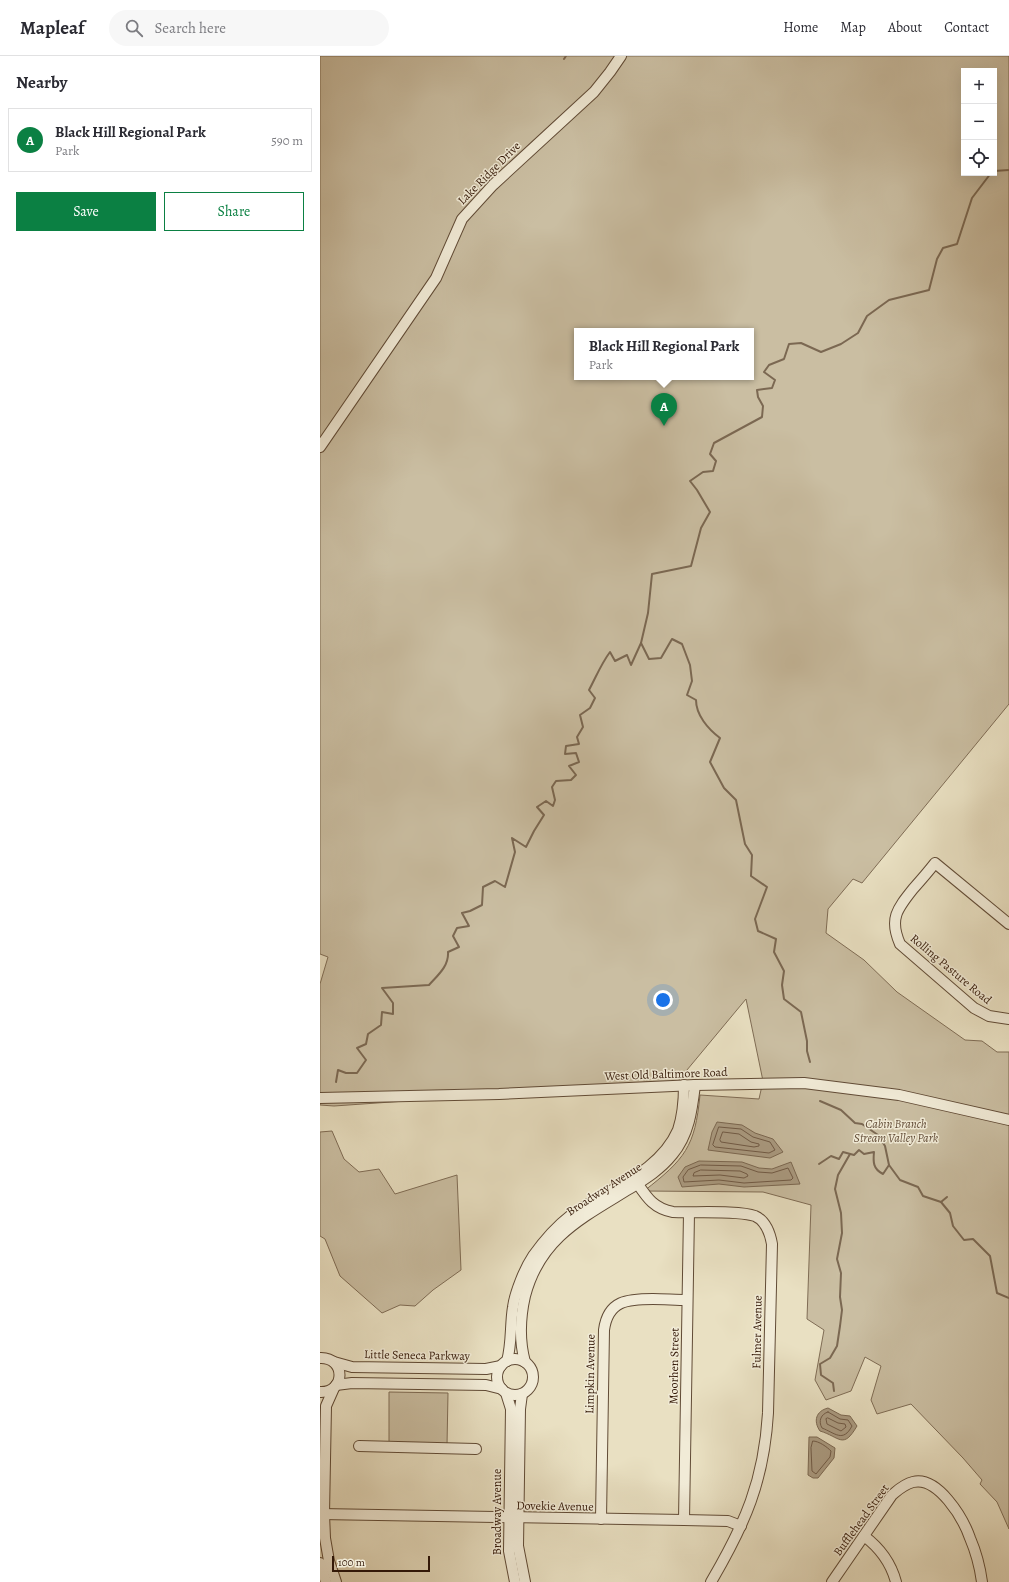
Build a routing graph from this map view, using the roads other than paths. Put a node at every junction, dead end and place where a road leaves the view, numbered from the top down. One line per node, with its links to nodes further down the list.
1 (621, 56): 2 (street, Lake Ridge Drive)
2 (320, 447)
3 (1009, 924): 4 (street, Rolling Pasture Road)
4 (1009, 1019)
5 (690, 1085): 6 (street, West Old Baltimore Road); 7 (street, West Old Baltimore Road); 8 (street, Broadway Avenue)
6 (320, 1098)
7 (1009, 1120)
8 (635, 1180): 9 (street, Fulmer Avenue); 13 (street, Broadway Avenue); 14 (street, Broadway Avenue)
9 (689, 1213): 10 (street, Moorhen Street); 25 (street, Fulmer Avenue)
10 (688, 1300): 23 (street, Limpkin Avenue); 24 (street, Moorhen Street)
11 (320, 1358): 12 (street, Little Seneca Parkway)
12 (334, 1362): 14 (street, Little Seneca Parkway); 15 (street)
13 (525, 1362): 14 (street); 18 (street)
14 (504, 1364): 16 (street)
15 (335, 1386): 16 (street); 17 (street); 21 (street)
16 (504, 1391): 18 (street); 22 (street, Broadway Avenue)
17 (320, 1392)
18 (522, 1394): 22 (street, Broadway Avenue)
19 (360, 1446): 20 (street)
20 (476, 1449)
21 (322, 1514): 22 (street, Dovekie Avenue); 29 (street)
22 (514, 1518): 23 (street, Dovekie Avenue); 30 (street, Broadway Avenue); 31 (street, Broadway Avenue)
23 (601, 1519): 24 (street, Dovekie Avenue)
24 (684, 1520): 25 (street, Dovekie Avenue)
25 (741, 1526): 32 (street, Fulmer Avenue)
26 (864, 1536): 33 (street, Bufflehead Street); 34 (street); 35 (street, Bufflehead Street)
27 (320, 1563): 28 (street)
28 (326, 1582)
29 (336, 1582)
30 (515, 1582)
31 (525, 1582)
32 (711, 1582)
33 (832, 1582)
34 (896, 1582)
35 (982, 1582)

